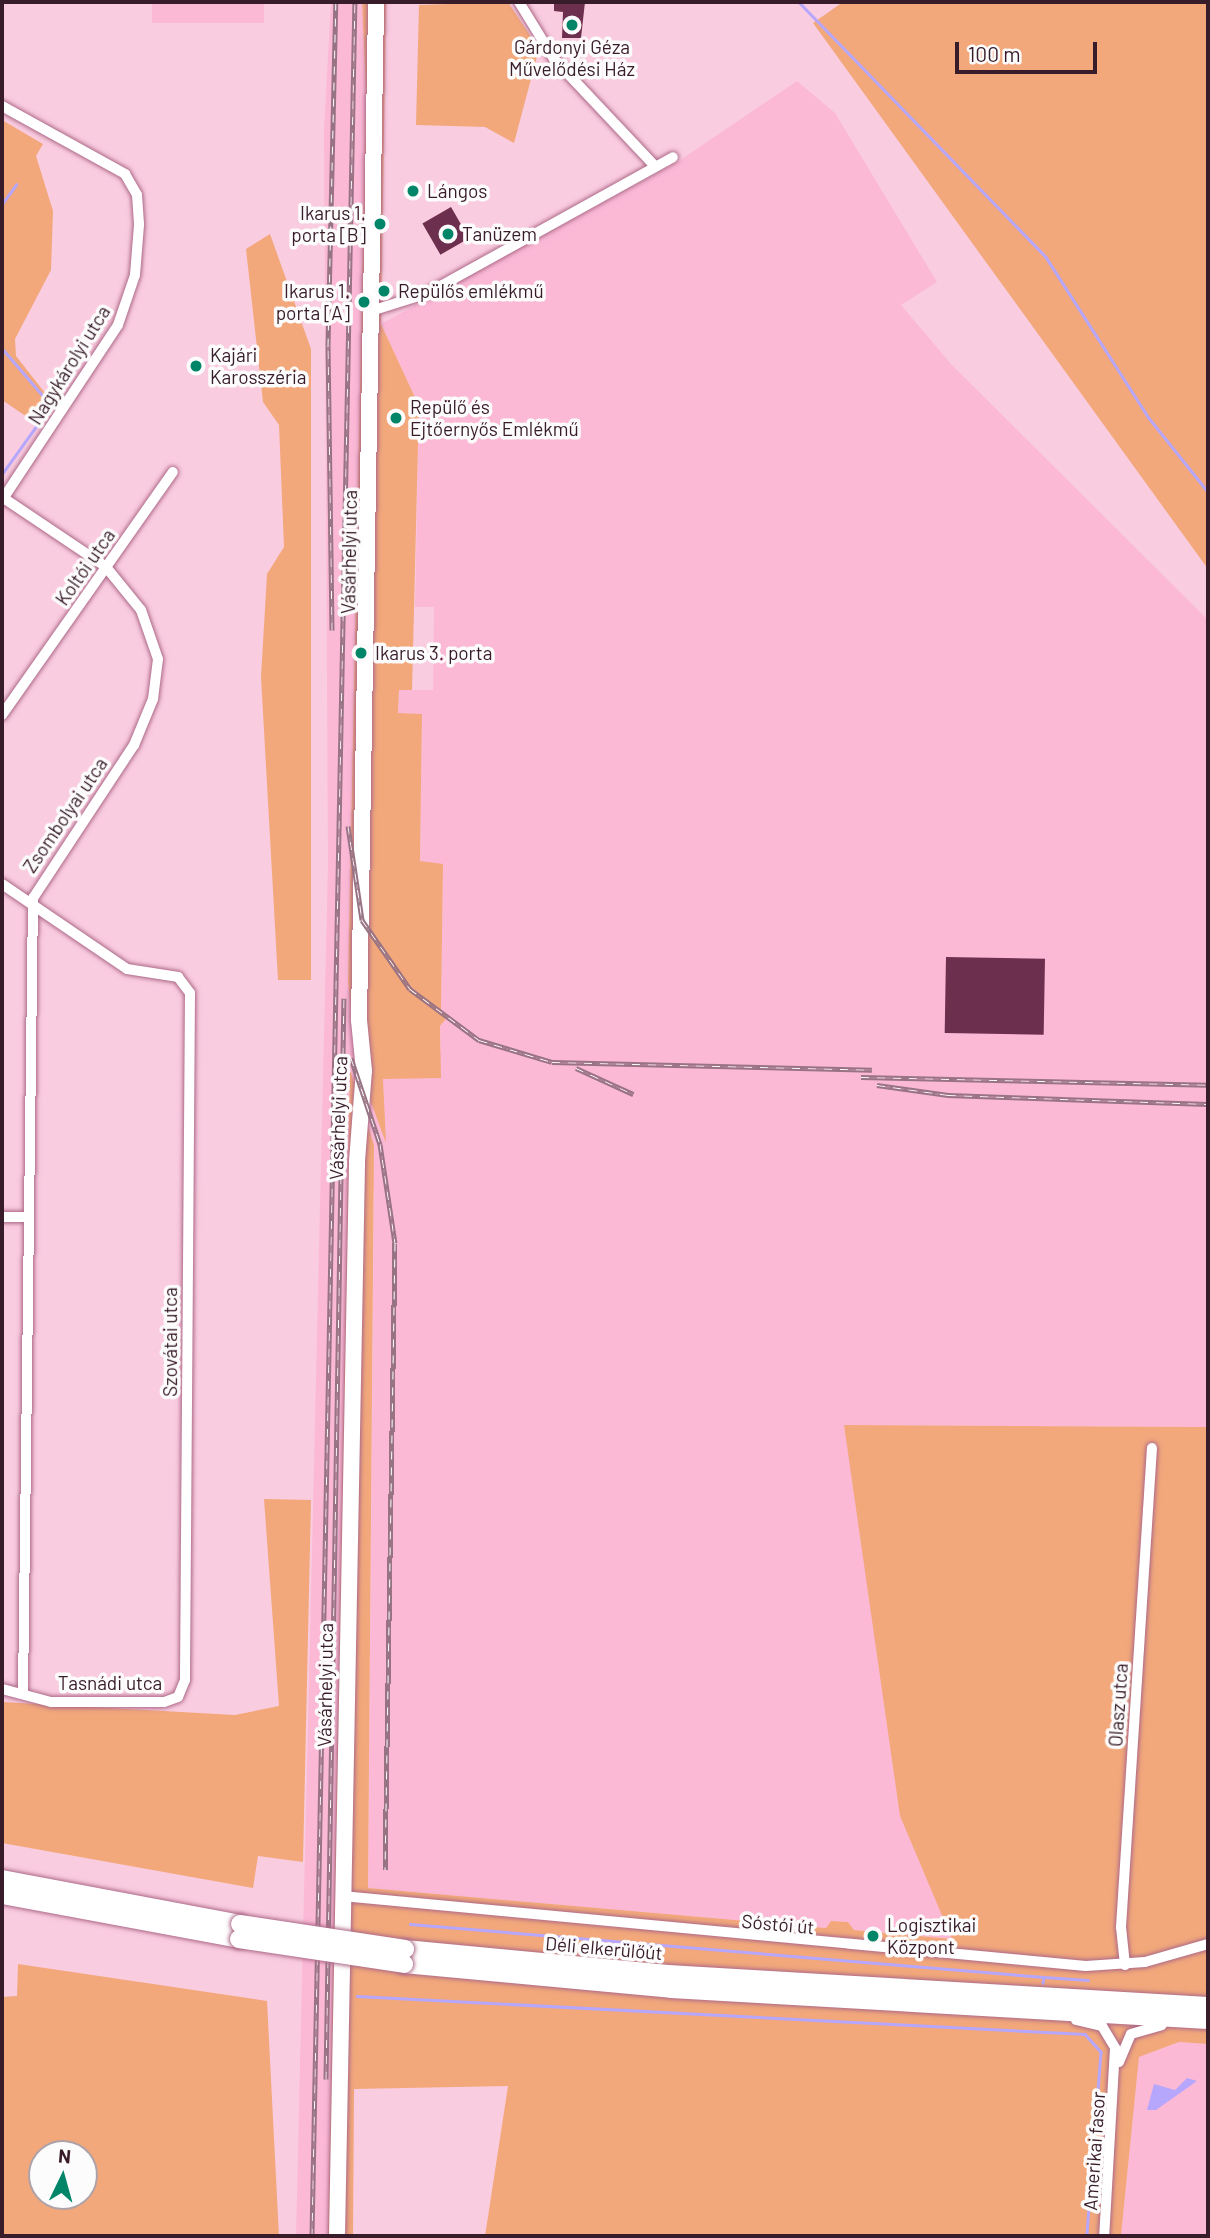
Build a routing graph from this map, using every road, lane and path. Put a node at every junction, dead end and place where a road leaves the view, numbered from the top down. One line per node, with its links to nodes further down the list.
1 (376, 2): 6 (street, Vásárhelyi utca)
2 (519, 2): 5 (street)
3 (2, 106): 8 (street, Nagykárolyi utca)
4 (673, 157): 5 (street)
5 (656, 166): 6 (street)
6 (371, 311): 21 (street, Vásárhelyi utca)
7 (173, 472): 9 (street, Koltói utca)
8 (2, 498): 9 (street, Zsombolyai utca)
9 (106, 567): 10 (street, Koltói utca); 12 (street, Zsombolyai utca)
10 (2, 715)
11 (2, 884): 12 (street)
12 (32, 909): 14 (street, Zsombolyai utca); 18 (street, Szovátai utca)
13 (2, 1217): 14 (street)
14 (28, 1217): 17 (street, Zsombolyai utca)
15 (1152, 1448): 25 (street, Olasz utca)
16 (2, 1689): 17 (street, Tasnádi utca)
17 (23, 1693): 18 (street, Tasnádi utca)
18 (178, 1696)
19 (2, 1880): 22 (main road, Déli elkerülőút)
20 (2, 1895): 22 (main road, Déli elkerülőút)
21 (342, 1896): 25 (street, Sóstói út); 30 (street, Vásárhelyi utca)
22 (240, 1932): 24 (main road, Déli elkerülőút, bridge)
23 (1208, 1944): 25 (street, Sóstói út)
24 (405, 1956): 26 (main road, Déli elkerülőút); 27 (main road, Déli elkerülőút)
25 (1125, 1965)
26 (1208, 2006)
27 (1025, 2010): 28 (main road, Déli elkerülőút); 29 (street)
28 (1208, 2022): 29 (street)
29 (1117, 2068): 31 (street, Amerikai fasor)
30 (337, 2236)
31 (1104, 2236)

